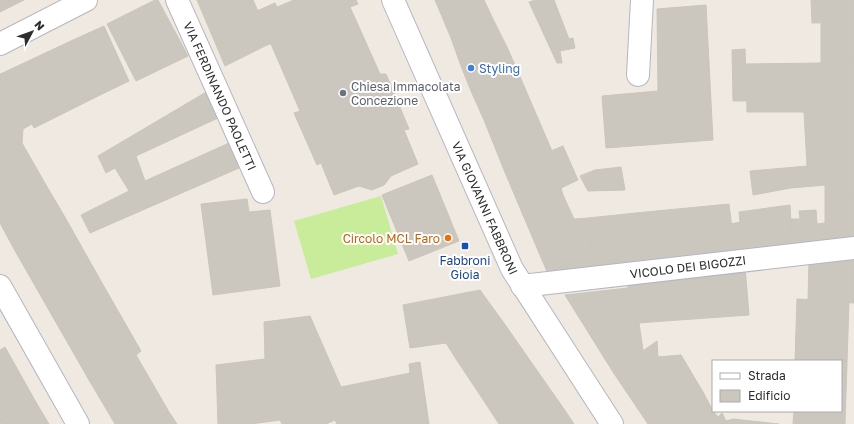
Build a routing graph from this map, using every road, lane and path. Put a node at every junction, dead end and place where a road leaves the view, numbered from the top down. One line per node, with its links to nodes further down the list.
1 (86, 0): 5 (street)
2 (177, 0): 7 (street, VIA FERDINANDO PAOLETTI)
3 (393, 0): 10 (street, VIA GIOVANNI FABBRONI)
4 (642, 0): 6 (street)
5 (0, 44)
6 (638, 75)
7 (263, 192)
8 (854, 248): 10 (street, VICOLO DEI BIGOZZI)
9 (0, 286): 11 (street)
10 (522, 286): 12 (street, VIA GIOVANNI FABBRONI)
11 (78, 424)
12 (612, 424)

